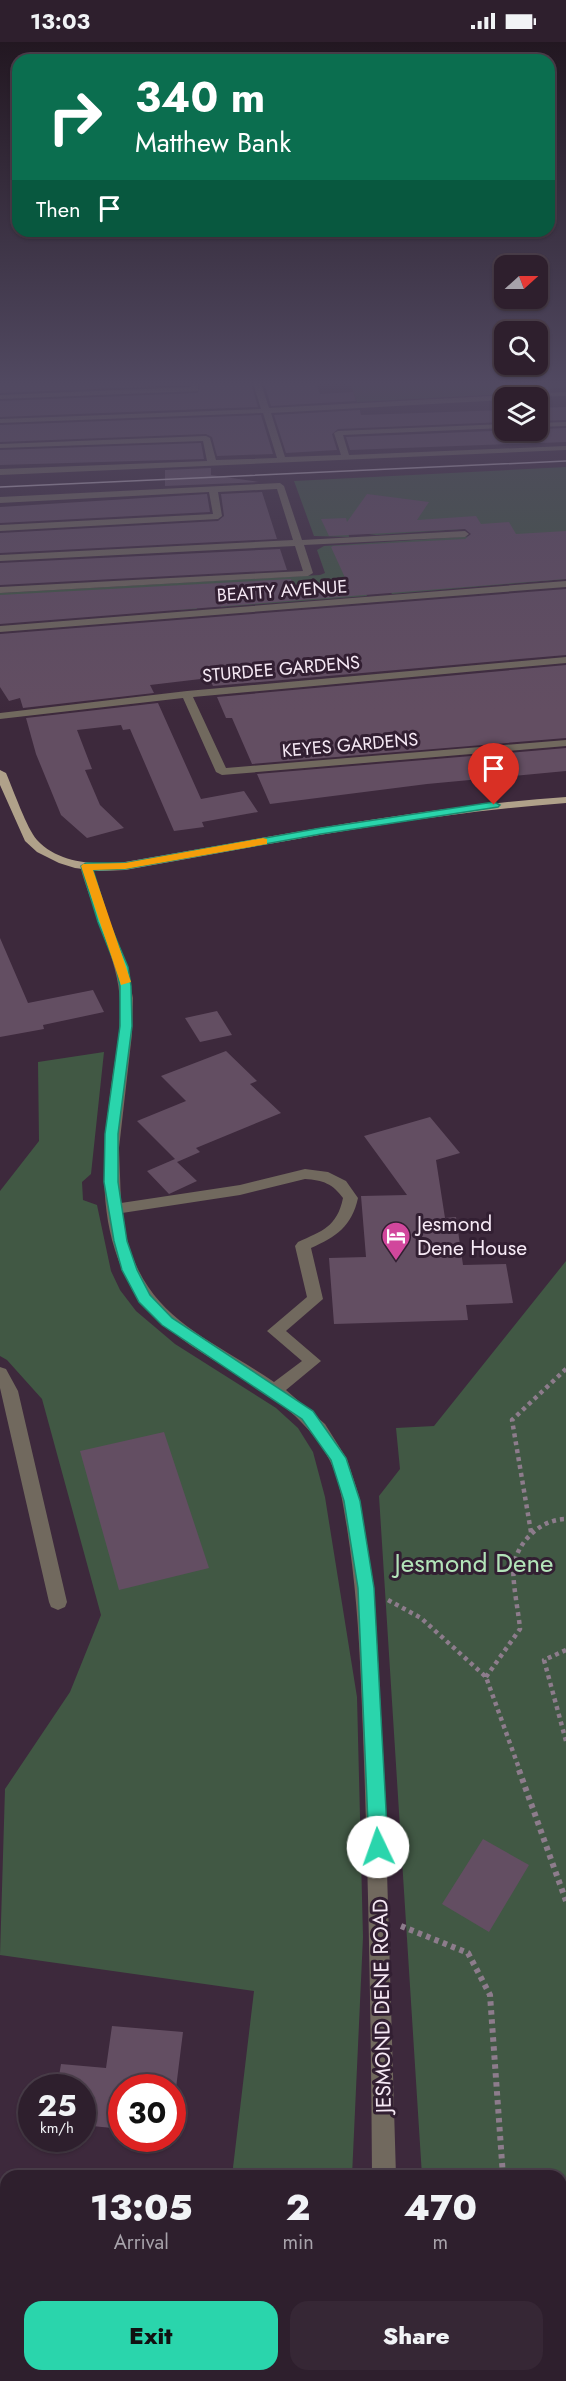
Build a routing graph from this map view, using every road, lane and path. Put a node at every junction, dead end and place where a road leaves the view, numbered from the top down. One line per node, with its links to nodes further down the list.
1 (152, 492): 4 (street)
2 (214, 492): 5 (street)
3 (282, 492): 7 (street)
4 (0, 500)
5 (0, 528)
6 (465, 534): 7 (street)
7 (300, 543): 8 (street); 10 (street)
8 (0, 558)
9 (566, 584): 11 (street, BEATTY AVENUE)
10 (0, 590)
11 (0, 629)
12 (566, 660): 13 (street, STURDEE GARDENS)
13 (187, 694): 14 (street, STURDEE GARDENS); 15 (street, KEYES GARDENS)
14 (0, 716)
15 (566, 743)
16 (0, 773): 18 (main road)
17 (566, 800): 18 (main road)
18 (86, 866): 19 (street, JESMOND DENE ROAD)
19 (114, 1209): 22 (street, JESMOND DENE ROAD); 22 (street)
20 (566, 1369): 24 (path)
21 (0, 1373): 26 (street)
22 (273, 1390): 25 (street, JESMOND DENE ROAD)
23 (566, 1519): 24 (path)
24 (531, 1532): 28 (path)
25 (366, 1588): 28 (path); 31 (street, JESMOND DENE ROAD)
26 (58, 1602)
27 (566, 1650): 29 (path)
28 (486, 1677): 30 (path)
29 (566, 1742)
30 (566, 1901)
31 (381, 1918): 32 (street, JESMOND DENE ROAD); 33 (path)
32 (384, 2170)
33 (503, 2170)

